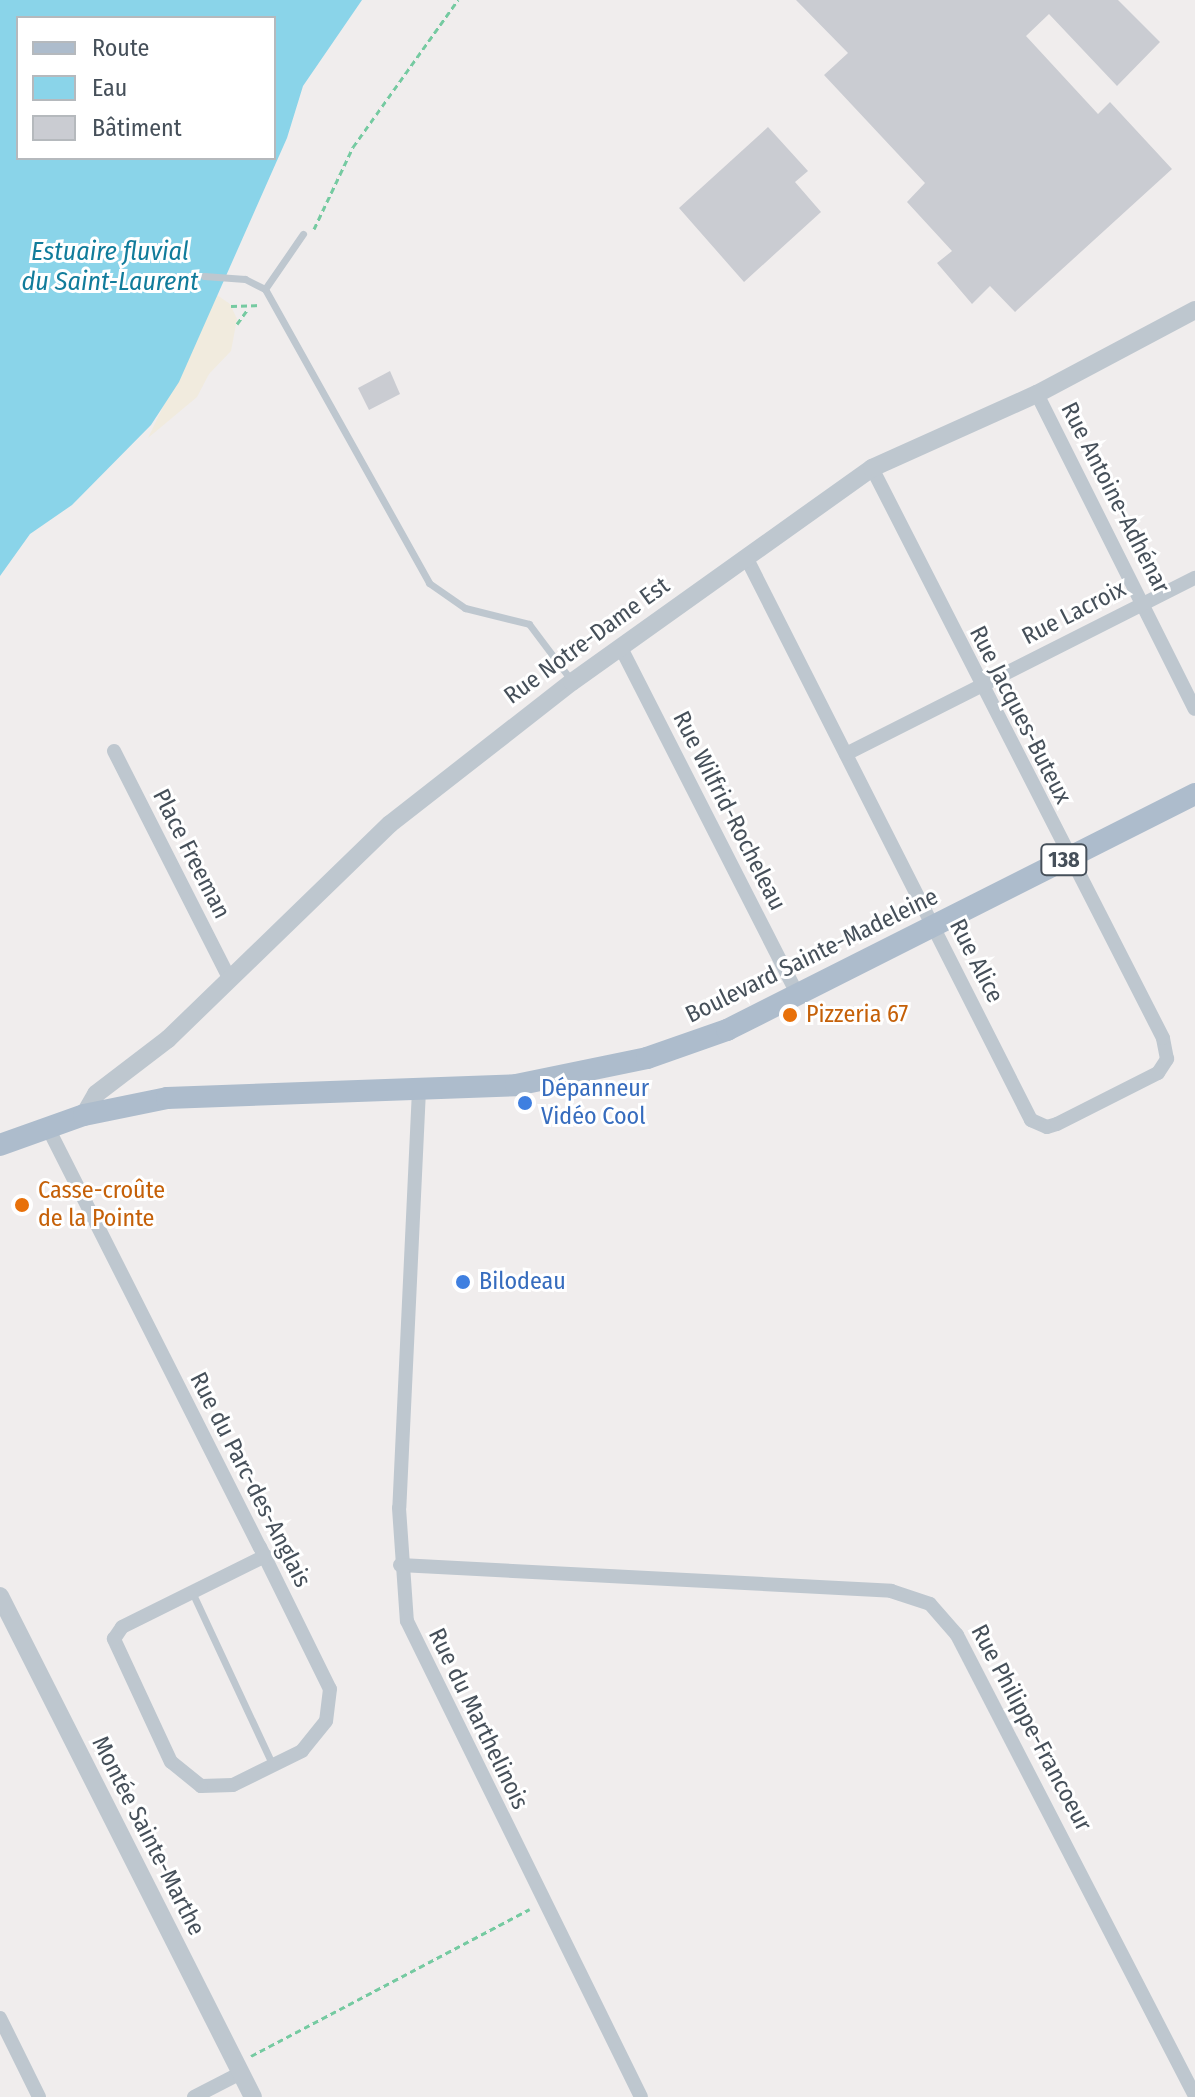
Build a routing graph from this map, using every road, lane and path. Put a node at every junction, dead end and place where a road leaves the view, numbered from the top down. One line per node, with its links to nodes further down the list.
1 (458, 0): 2 (path)
2 (302, 236): 4 (lane)
3 (204, 276): 4 (lane)
4 (265, 289): 14 (lane)
5 (231, 306): 7 (path)
6 (1195, 310): 8 (street, Rue Notre-Dame Est)
7 (237, 324)
8 (1037, 394): 9 (street, Rue Notre-Dame Est); 12 (street, Rue Antoine-Adhénar)
9 (872, 468): 10 (street, Rue Notre-Dame Est); 15 (street, Rue Jacques-Buteux)
10 (747, 559): 13 (street, Rue Notre-Dame Est); 18 (street, Rue Alice)
11 (1195, 578): 12 (street, Rue Lacroix)
12 (1144, 603): 15 (street, Rue Lacroix); 16 (street, Rue Antoine-Adhénar)
13 (621, 648): 14 (street, Rue Notre-Dame Est); 23 (street, Rue Wilfrid-Rocheleau)
14 (572, 682): 22 (street, Rue Notre-Dame Est)
15 (980, 685): 18 (street, Rue Lacroix); 20 (street, Rue Jacques-Buteux)
16 (1195, 709)
17 (114, 751): 22 (street, Place Freeman)
18 (846, 754): 21 (street, Rue Alice)
19 (1195, 794): 20 (main road, Boulevard Sainte-Madeleine / 138)
20 (1068, 858): 21 (main road, Boulevard Sainte-Madeleine / 138); 24 (street, Rue Jacques-Buteux)
21 (934, 927): 23 (main road, Boulevard Sainte-Madeleine / 138); 24 (street, Rue Alice)
22 (229, 978): 26 (street, Rue Notre-Dame Est)
23 (798, 995): 25 (main road, Boulevard Sainte-Madeleine / 138)
24 (1164, 1067)
25 (419, 1090): 26 (main road, Boulevard Sainte-Madeleine / 138); 30 (street, Rue du Marthelinois)
26 (84, 1115): 27 (main road, Boulevard Sainte-Madeleine / 138)
27 (47, 1126): 28 (main road, 138); 29 (street, Rue du Parc-des-Anglais)
28 (0, 1145)
29 (265, 1556): 31 (street); 33 (street, Rue du Parc-des-Anglais)
30 (400, 1565): 34 (street, Rue du Marthelinois); 37 (street, Rue Philippe-Francoeur)
31 (192, 1592): 33 (lane); 33 (street, Rue du Parc-des-Anglais)
32 (0, 1596): 36 (street, Montée Sainte-Marthe)
33 (273, 1766)
34 (544, 1902): 36 (path); 41 (street, Rue du Marthelinois)
35 (0, 2018): 38 (street)
36 (241, 2073): 39 (street); 40 (street, Montée Sainte-Marthe)
37 (1195, 2096)
38 (39, 2097)
39 (194, 2097)
40 (253, 2097)
41 (641, 2097)

